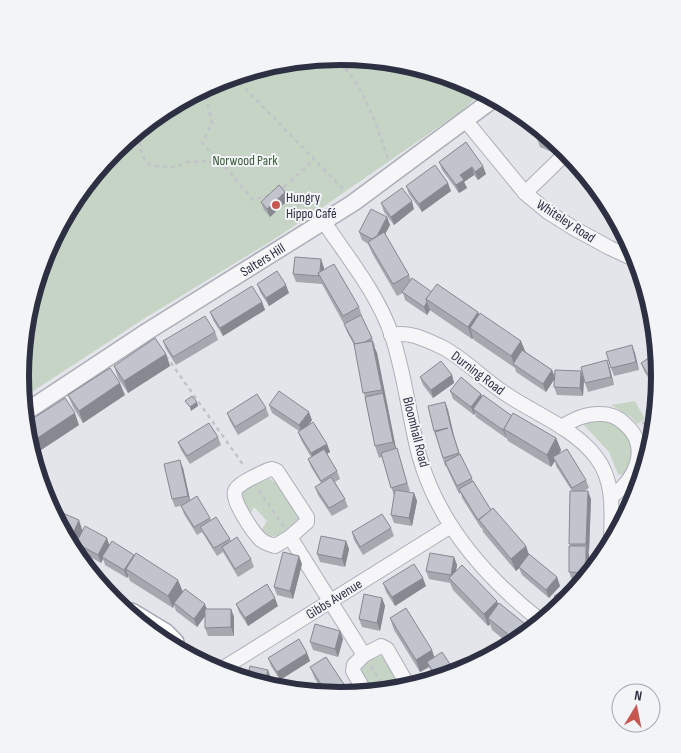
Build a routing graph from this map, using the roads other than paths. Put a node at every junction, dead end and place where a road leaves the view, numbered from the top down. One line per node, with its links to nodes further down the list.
1 (488, 103): 2 (street, Salters Hill)
2 (466, 121): 4 (street, Whiteley Road); 5 (street, Salters Hill)
3 (561, 156): 4 (street)
4 (525, 194): 6 (street, Whiteley Road)
5 (320, 224): 7 (street, Bloomhall Road); 8 (street, Salters Hill)
6 (629, 256)
7 (391, 335): 9 (street, Durning Road); 12 (street, Bloomhall Road)
8 (30, 409)
9 (561, 427): 10 (street, Durning Road); 10 (street)
10 (612, 496): 11 (street, Durning Road)
11 (614, 525)
12 (451, 526): 14 (street, Gibbs Avenue); 15 (street, Bloomhall Road)
13 (290, 537): 13 (street); 14 (street)
14 (330, 602): 16 (street); 17 (street, Gibbs Avenue)
15 (537, 618)
16 (364, 655): 18 (street); 19 (street)
17 (226, 667)
18 (406, 681)
19 (363, 688)

